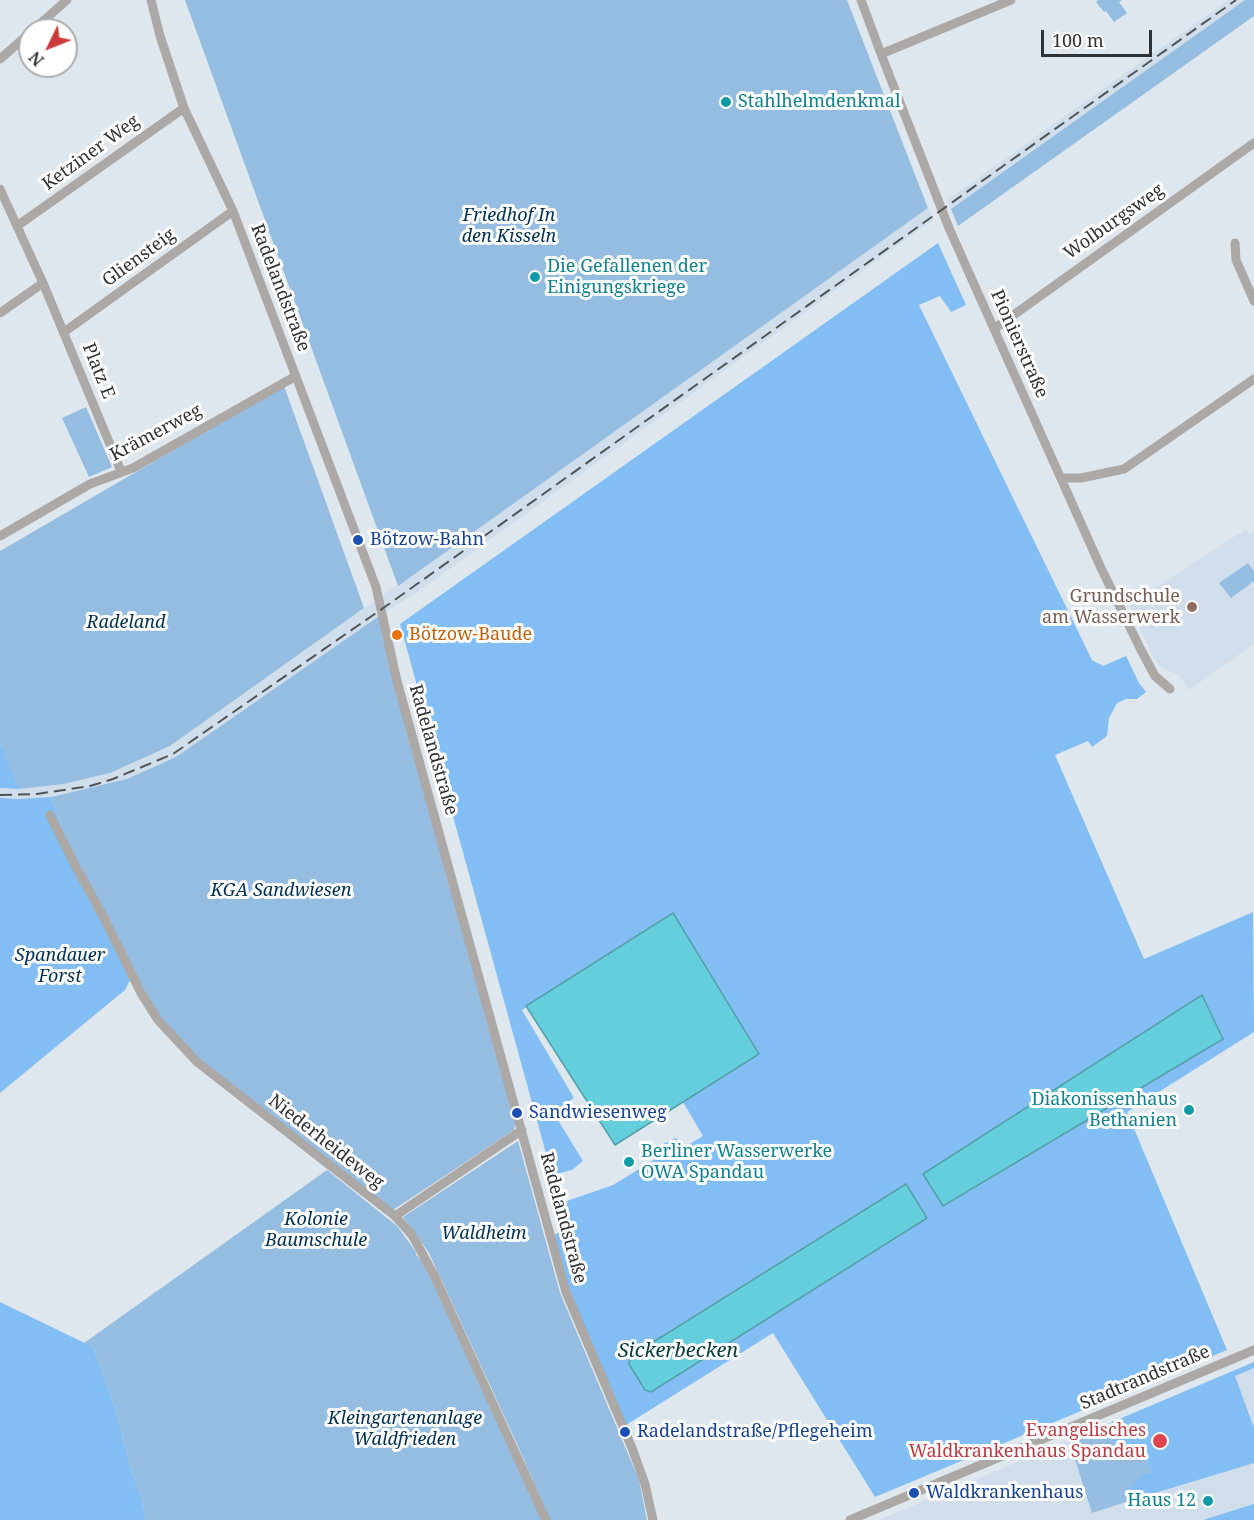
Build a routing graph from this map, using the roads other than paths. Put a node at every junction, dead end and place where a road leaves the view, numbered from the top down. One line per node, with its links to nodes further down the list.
1 (67, 0): 5 (street)
2 (151, 0): 9 (street, Radelandstraße)
3 (861, 0): 7 (street, Pionierstraße)
4 (1011, 0): 7 (street)
5 (47, 18)
6 (18, 43): 8 (street)
7 (881, 54): 18 (street, Pionierstraße)
8 (0, 59)
9 (184, 108): 12 (street, Radelandstraße); 13 (street, Ketziner Weg)
10 (1254, 143): 18 (street, Wolburgsweg)
11 (0, 189): 13 (street, Platz E)
12 (233, 211): 19 (street, Gliensteig); 20 (street, Radelandstraße)
13 (18, 226): 15 (street, Platz E)
14 (1235, 243): 16 (street)
15 (43, 283): 17 (street); 19 (street, Platz E)
16 (1254, 301)
17 (0, 313)
18 (994, 329): 23 (street, Pionierstraße)
19 (64, 332): 22 (street, Platz E)
20 (296, 376): 22 (street, Krämerweg); 27 (street, Radelandstraße)
21 (1254, 379): 23 (street)
22 (121, 471): 24 (street, Krämerweg)
23 (1062, 478): 25 (street, Pionierstraße)
24 (0, 536)
25 (1170, 689)
26 (50, 815): 28 (street, Niederheideweg)
27 (522, 1131): 28 (street); 31 (street, Radelandstraße)
28 (395, 1216): 30 (street, Niederheideweg)
29 (1254, 1350): 32 (street, Stadtrandstraße)
30 (546, 1520)
31 (653, 1520)
32 (850, 1520)

